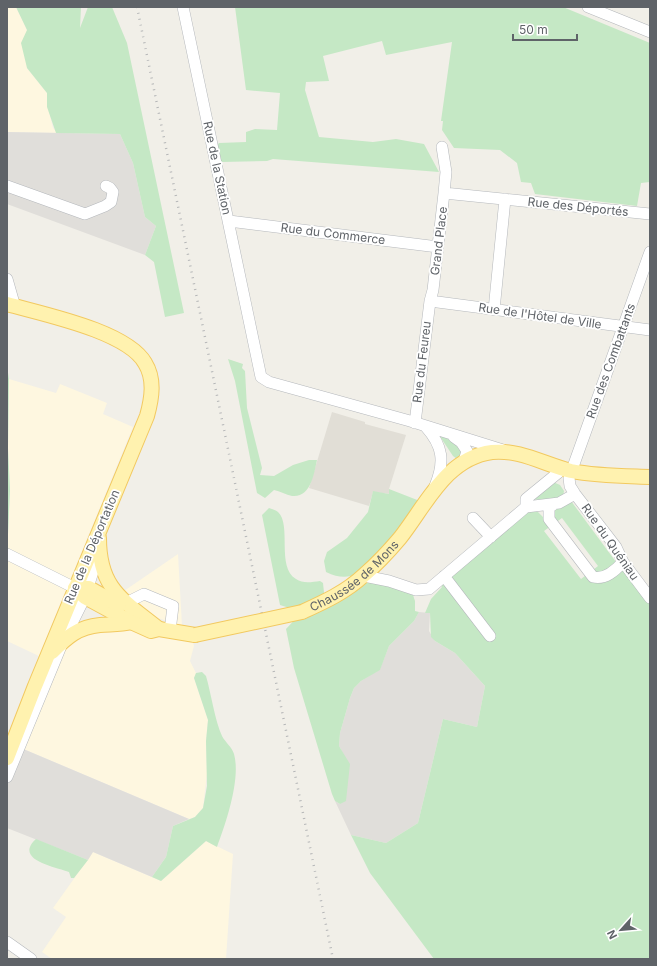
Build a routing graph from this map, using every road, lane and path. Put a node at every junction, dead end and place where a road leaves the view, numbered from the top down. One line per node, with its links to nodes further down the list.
1 (183, 7): 10 (street, Rue de la Station)
2 (588, 7): 3 (street)
3 (650, 32)
4 (442, 147): 7 (street)
5 (7, 185): 6 (street)
6 (106, 188)
7 (444, 193): 8 (street, Grand Place); 11 (street, Grand Place)
8 (506, 199): 9 (street, Rue des Déportés); 16 (street)
9 (650, 214)
10 (228, 221): 11 (street, Rue du Commerce); 18 (street, Rue de la Station)
11 (438, 247): 14 (street, Grand Place)
12 (650, 252): 17 (street, Rue des Combattants)
13 (7, 279): 15 (street)
14 (430, 301): 16 (street, Rue de l'Hôtel de Ville); 20 (street, Rue du Feureu)
15 (11, 306): 32 (main road, Rue de la Déportation)
16 (494, 310): 17 (street, Rue de l'Hôtel de Ville)
17 (623, 327): 19 (street, Rue de l'Hôtel de Ville); 25 (street, Rue des Combattants)
18 (250, 330): 20 (street, Chaussée de Mons)
19 (650, 330)
20 (420, 425): 21 (street, Chaussée de Mons); 22 (street, Chaussée de Mons)
21 (450, 434): 23 (street, Chaussée de Mons); 24 (street)
22 (435, 437): 24 (street, Chaussée de Mons); 28 (street, Chaussée de Mons)
23 (520, 455): 24 (main road, Chaussée de Mons); 25 (main road, Chaussée de Mons)
24 (461, 463): 28 (main road, Chaussée de Mons)
25 (567, 469): 26 (main road, Chaussée de Mons); 27 (street); 30 (street)
26 (650, 477)
27 (573, 490): 29 (street); 36 (street, Rue du Quéniau)
28 (432, 494): 37 (main road, Chaussée de Mons)
29 (553, 505): 30 (street); 36 (street)
30 (526, 507): 33 (street)
31 (473, 518): 33 (street)
32 (99, 532): 34 (main road, Chaussée de Mons); 39 (main road, Rue de la Déportation)
33 (490, 536): 38 (street)
34 (99, 552): 39 (street, Rue de la Déportation); 41 (main road, Chaussée de Mons)
35 (8, 555): 39 (street)
36 (623, 562): 40 (street, Rue du Quéniau)
37 (364, 576): 38 (street); 44 (main road, Chaussée de Mons, bridge)
38 (444, 576): 45 (street)
39 (83, 591): 42 (main road, Chaussée de Mons); 43 (main road, Chaussée de Mons); 46 (street, Rue de la Déportation); 47 (main road, Rue de la Déportation)
40 (650, 598)
41 (126, 603): 42 (main road, Chaussée de Mons); 44 (street)
42 (145, 618): 44 (main road, Chaussée de Mons)
43 (131, 622): 44 (main road, Chaussée de Mons); 46 (main road, Chaussée de Mons)
44 (164, 630)
45 (490, 636)
46 (64, 639): 47 (main road, Chaussée de Mons); 49 (street, Rue de la Déportation)
47 (47, 657): 48 (main road, Rue de la Déportation)
48 (7, 758)
49 (7, 777)
50 (7, 942): 51 (street)
51 (31, 959)

